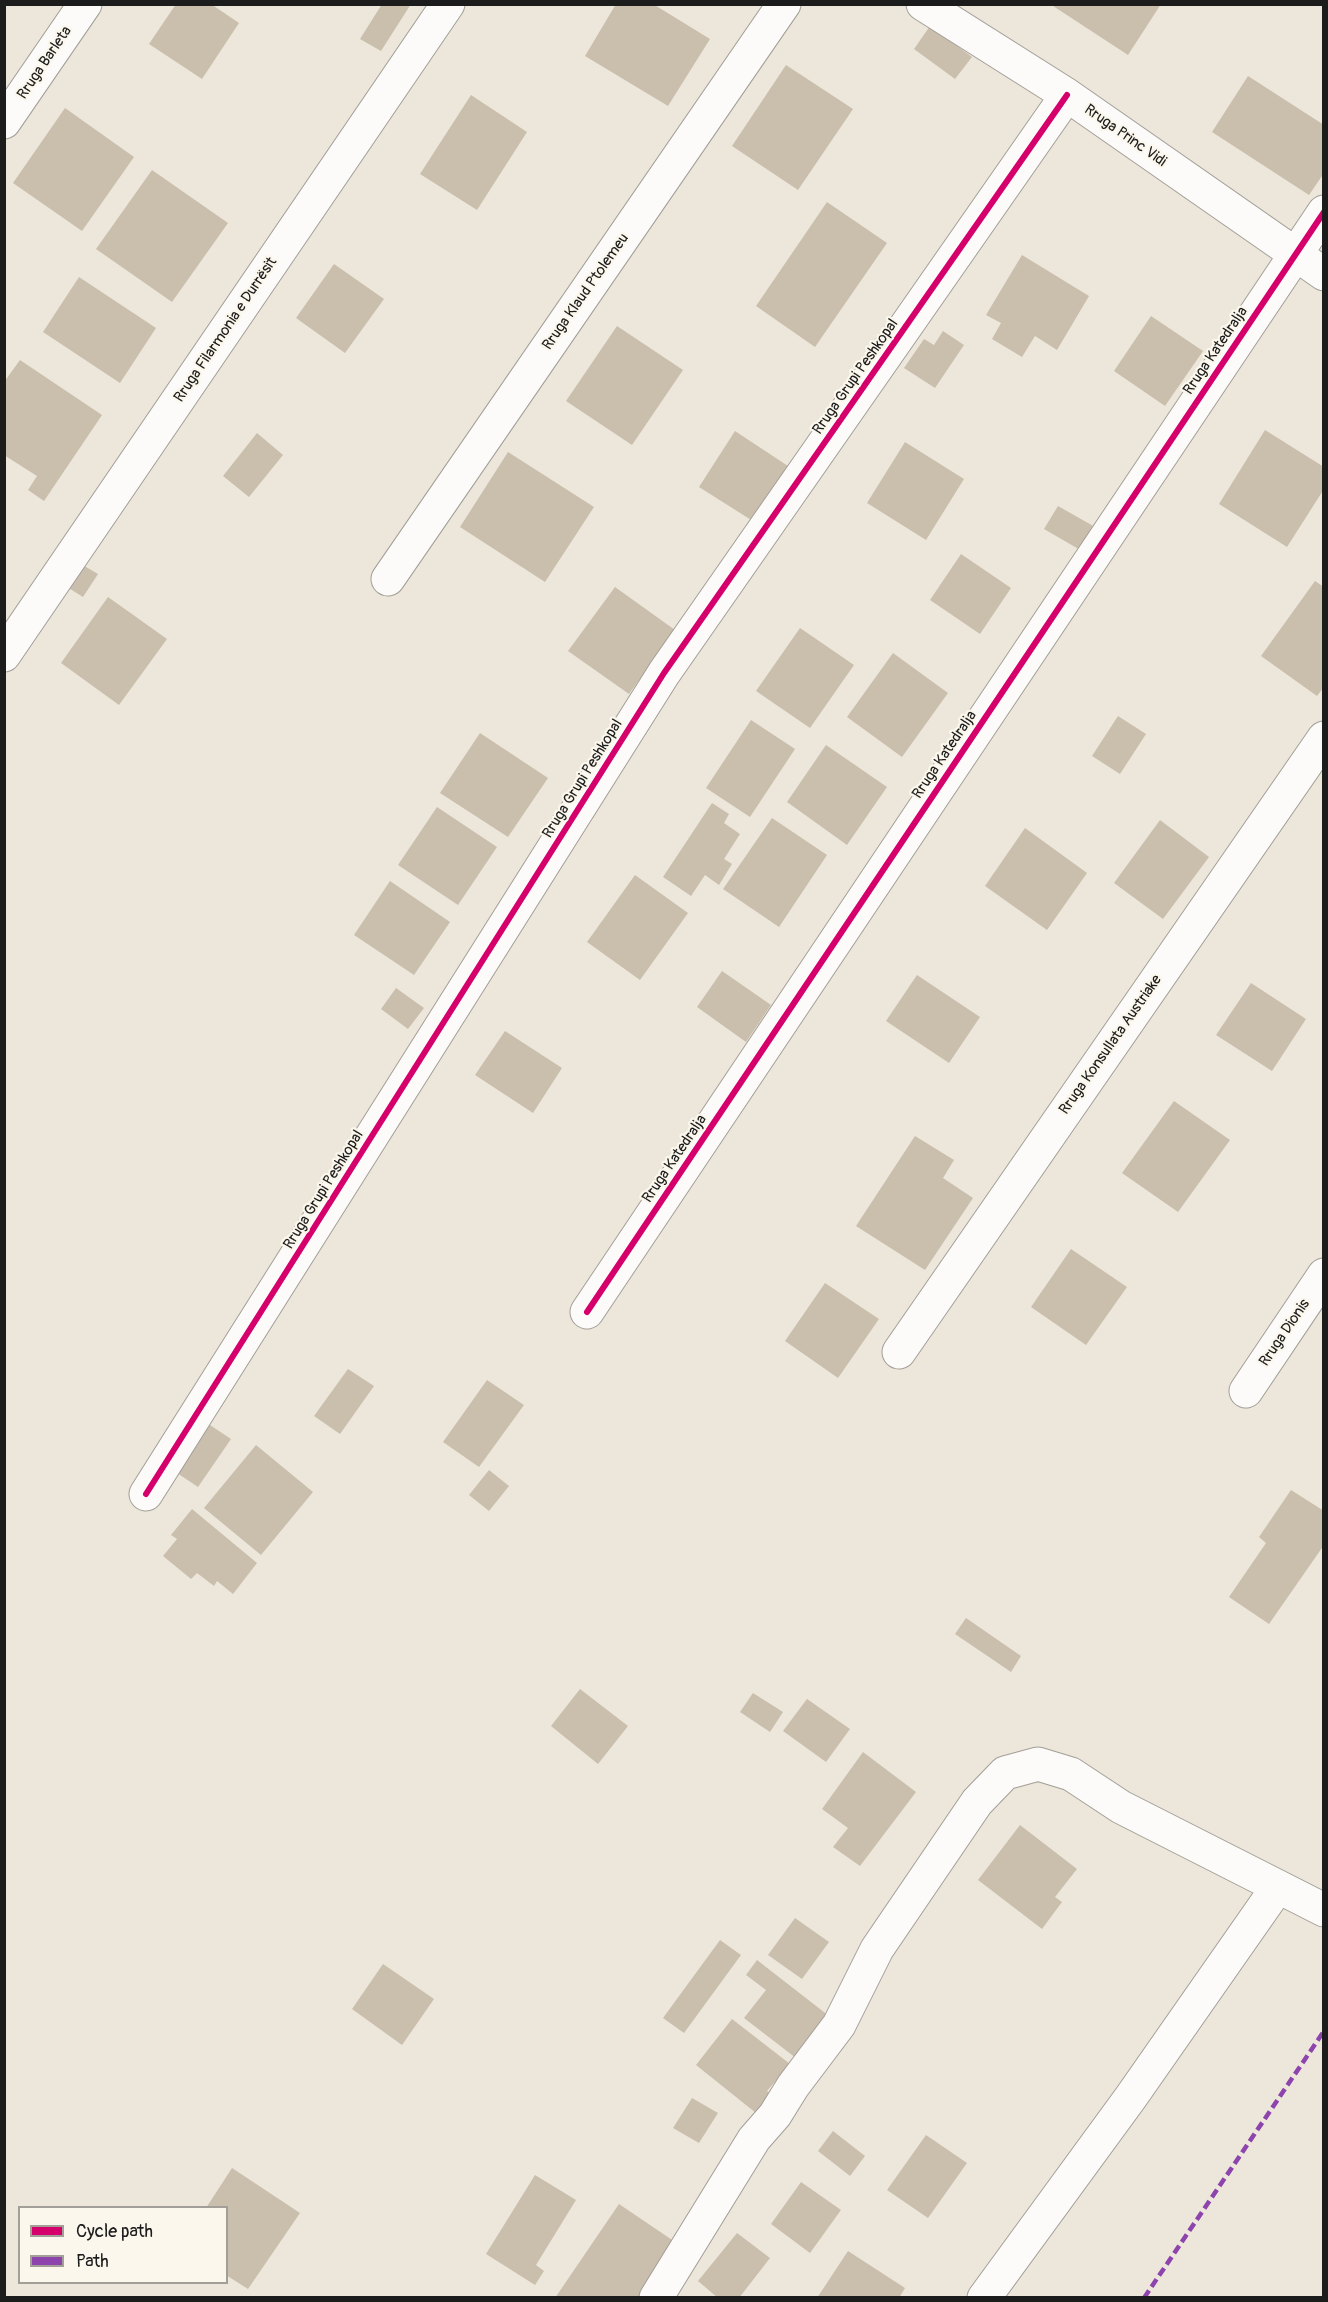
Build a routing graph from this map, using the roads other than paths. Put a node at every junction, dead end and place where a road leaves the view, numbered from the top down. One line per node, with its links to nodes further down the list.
1 (85, 4): 6 (street, Rruga Barleta)
2 (448, 4): 11 (street, Rruga Filarmonia e Durrësit)
3 (784, 4): 10 (street, Rruga Klaud Ptolemeu)
4 (923, 4): 5 (street, Rruga Princ Vidi)
5 (1067, 95): 8 (street, Rruga Princ Vidi); 17 (street, Rruga Grupi Peshkopal)
6 (4, 122)
7 (1323, 212): 8 (street, Rruga Katedralja)
8 (1294, 255): 9 (street, Rruga Princ Vidi); 14 (street, Rruga Katedralja)
9 (1323, 274)
10 (388, 579)
11 (4, 655)
12 (1323, 738): 15 (street, Rruga Konsullata Austriake)
13 (1323, 1275): 16 (street, Rruga Dionis)
14 (587, 1312)
15 (898, 1352)
16 (1246, 1391)
17 (146, 1494)
18 (1277, 1888): 19 (street); 20 (street); 21 (street)
19 (1323, 1910)
20 (656, 2298)
21 (984, 2298)

